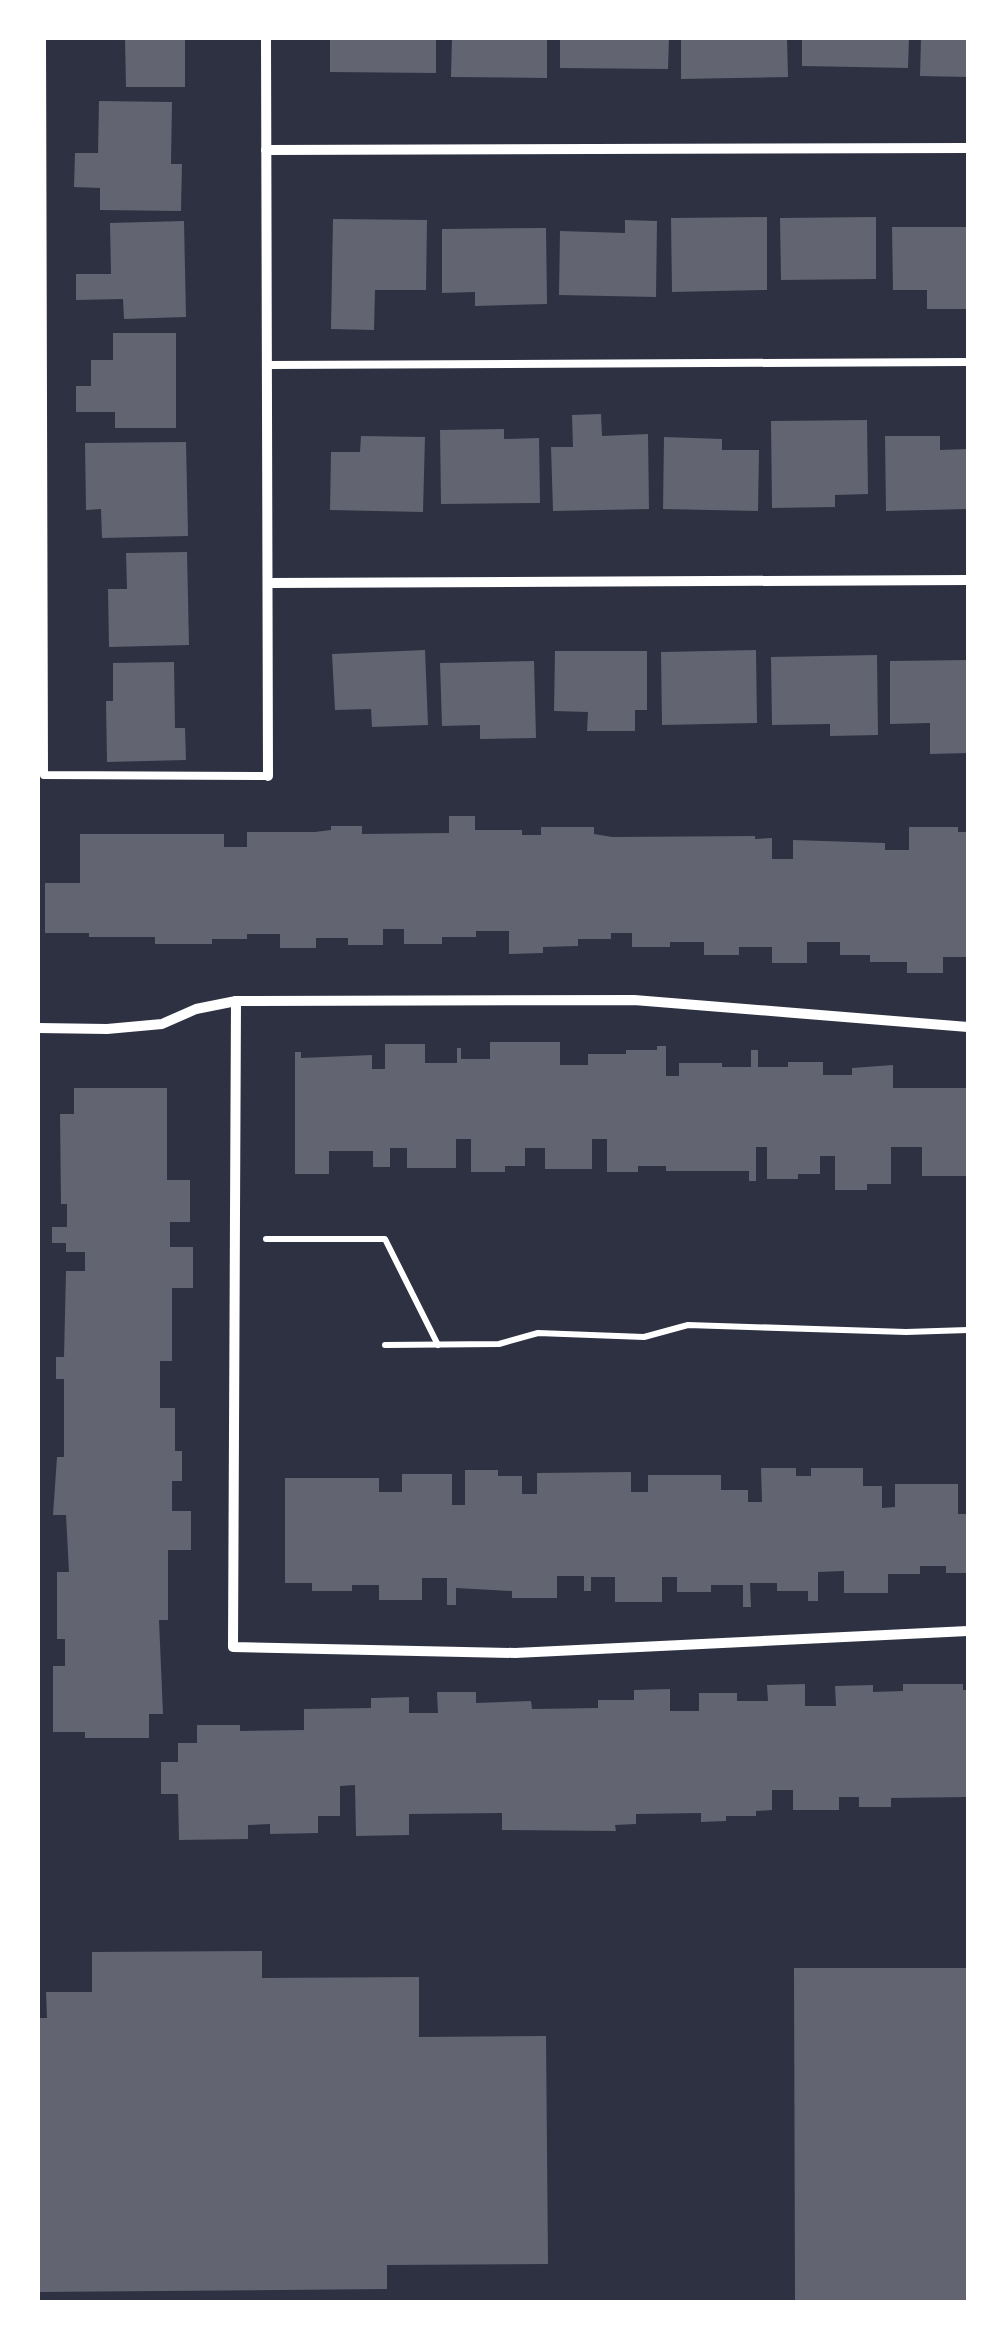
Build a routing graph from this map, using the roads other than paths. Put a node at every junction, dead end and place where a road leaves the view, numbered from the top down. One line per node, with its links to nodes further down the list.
1 (42, 38): 9 (lane)
2 (266, 38): 4 (street)
3 (968, 148): 4 (street)
4 (266, 150): 6 (street)
5 (968, 362): 6 (lane)
6 (267, 366): 8 (street)
7 (968, 580): 8 (street)
8 (268, 582): 9 (street)
9 (268, 776)
10 (236, 1002): 11 (street); 12 (street); 13 (street)
11 (968, 1027)
12 (38, 1028)
13 (968, 1631)

